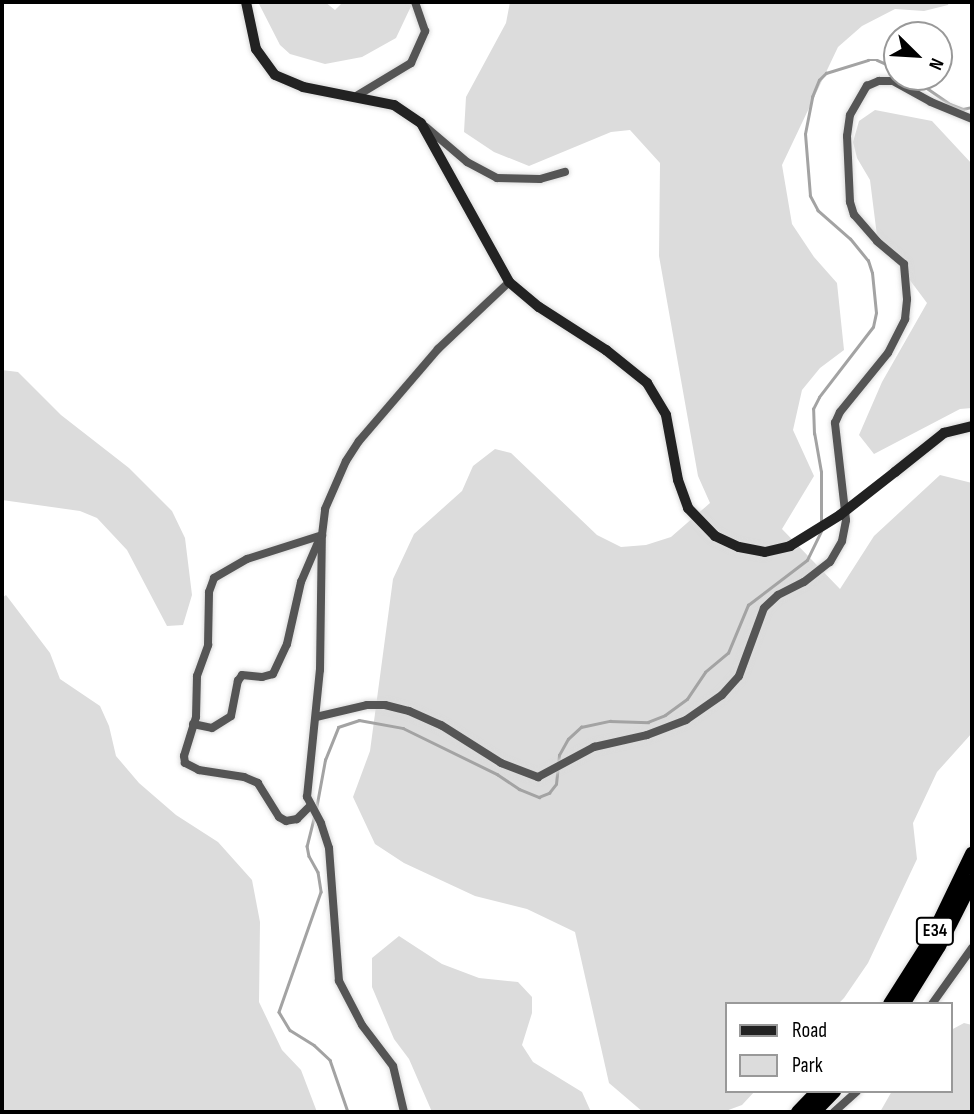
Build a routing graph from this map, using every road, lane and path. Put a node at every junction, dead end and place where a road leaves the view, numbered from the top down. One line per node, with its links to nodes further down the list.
1 (246, 2): 3 (street)
2 (415, 2): 3 (street)
3 (358, 96): 5 (street)
4 (972, 119): 10 (street)
5 (421, 123): 6 (street); 7 (street)
6 (565, 172)
7 (509, 282): 8 (street, bridge); 9 (street)
8 (972, 426)
9 (322, 535): 10 (street); 11 (street); 11 (street)
10 (316, 717): 12 (street)
11 (193, 724): 12 (street)
12 (311, 806): 22 (street)
13 (972, 854): 16 (highway, E34)
14 (972, 881): 17 (highway, E34)
15 (972, 948): 18 (street)
16 (891, 1002)
17 (904, 1002)
18 (933, 1002)
19 (816, 1093): 23 (highway)
20 (832, 1093): 24 (highway)
21 (856, 1093): 25 (street)
22 (404, 1112)
23 (798, 1112)
24 (814, 1112)
25 (834, 1112)

